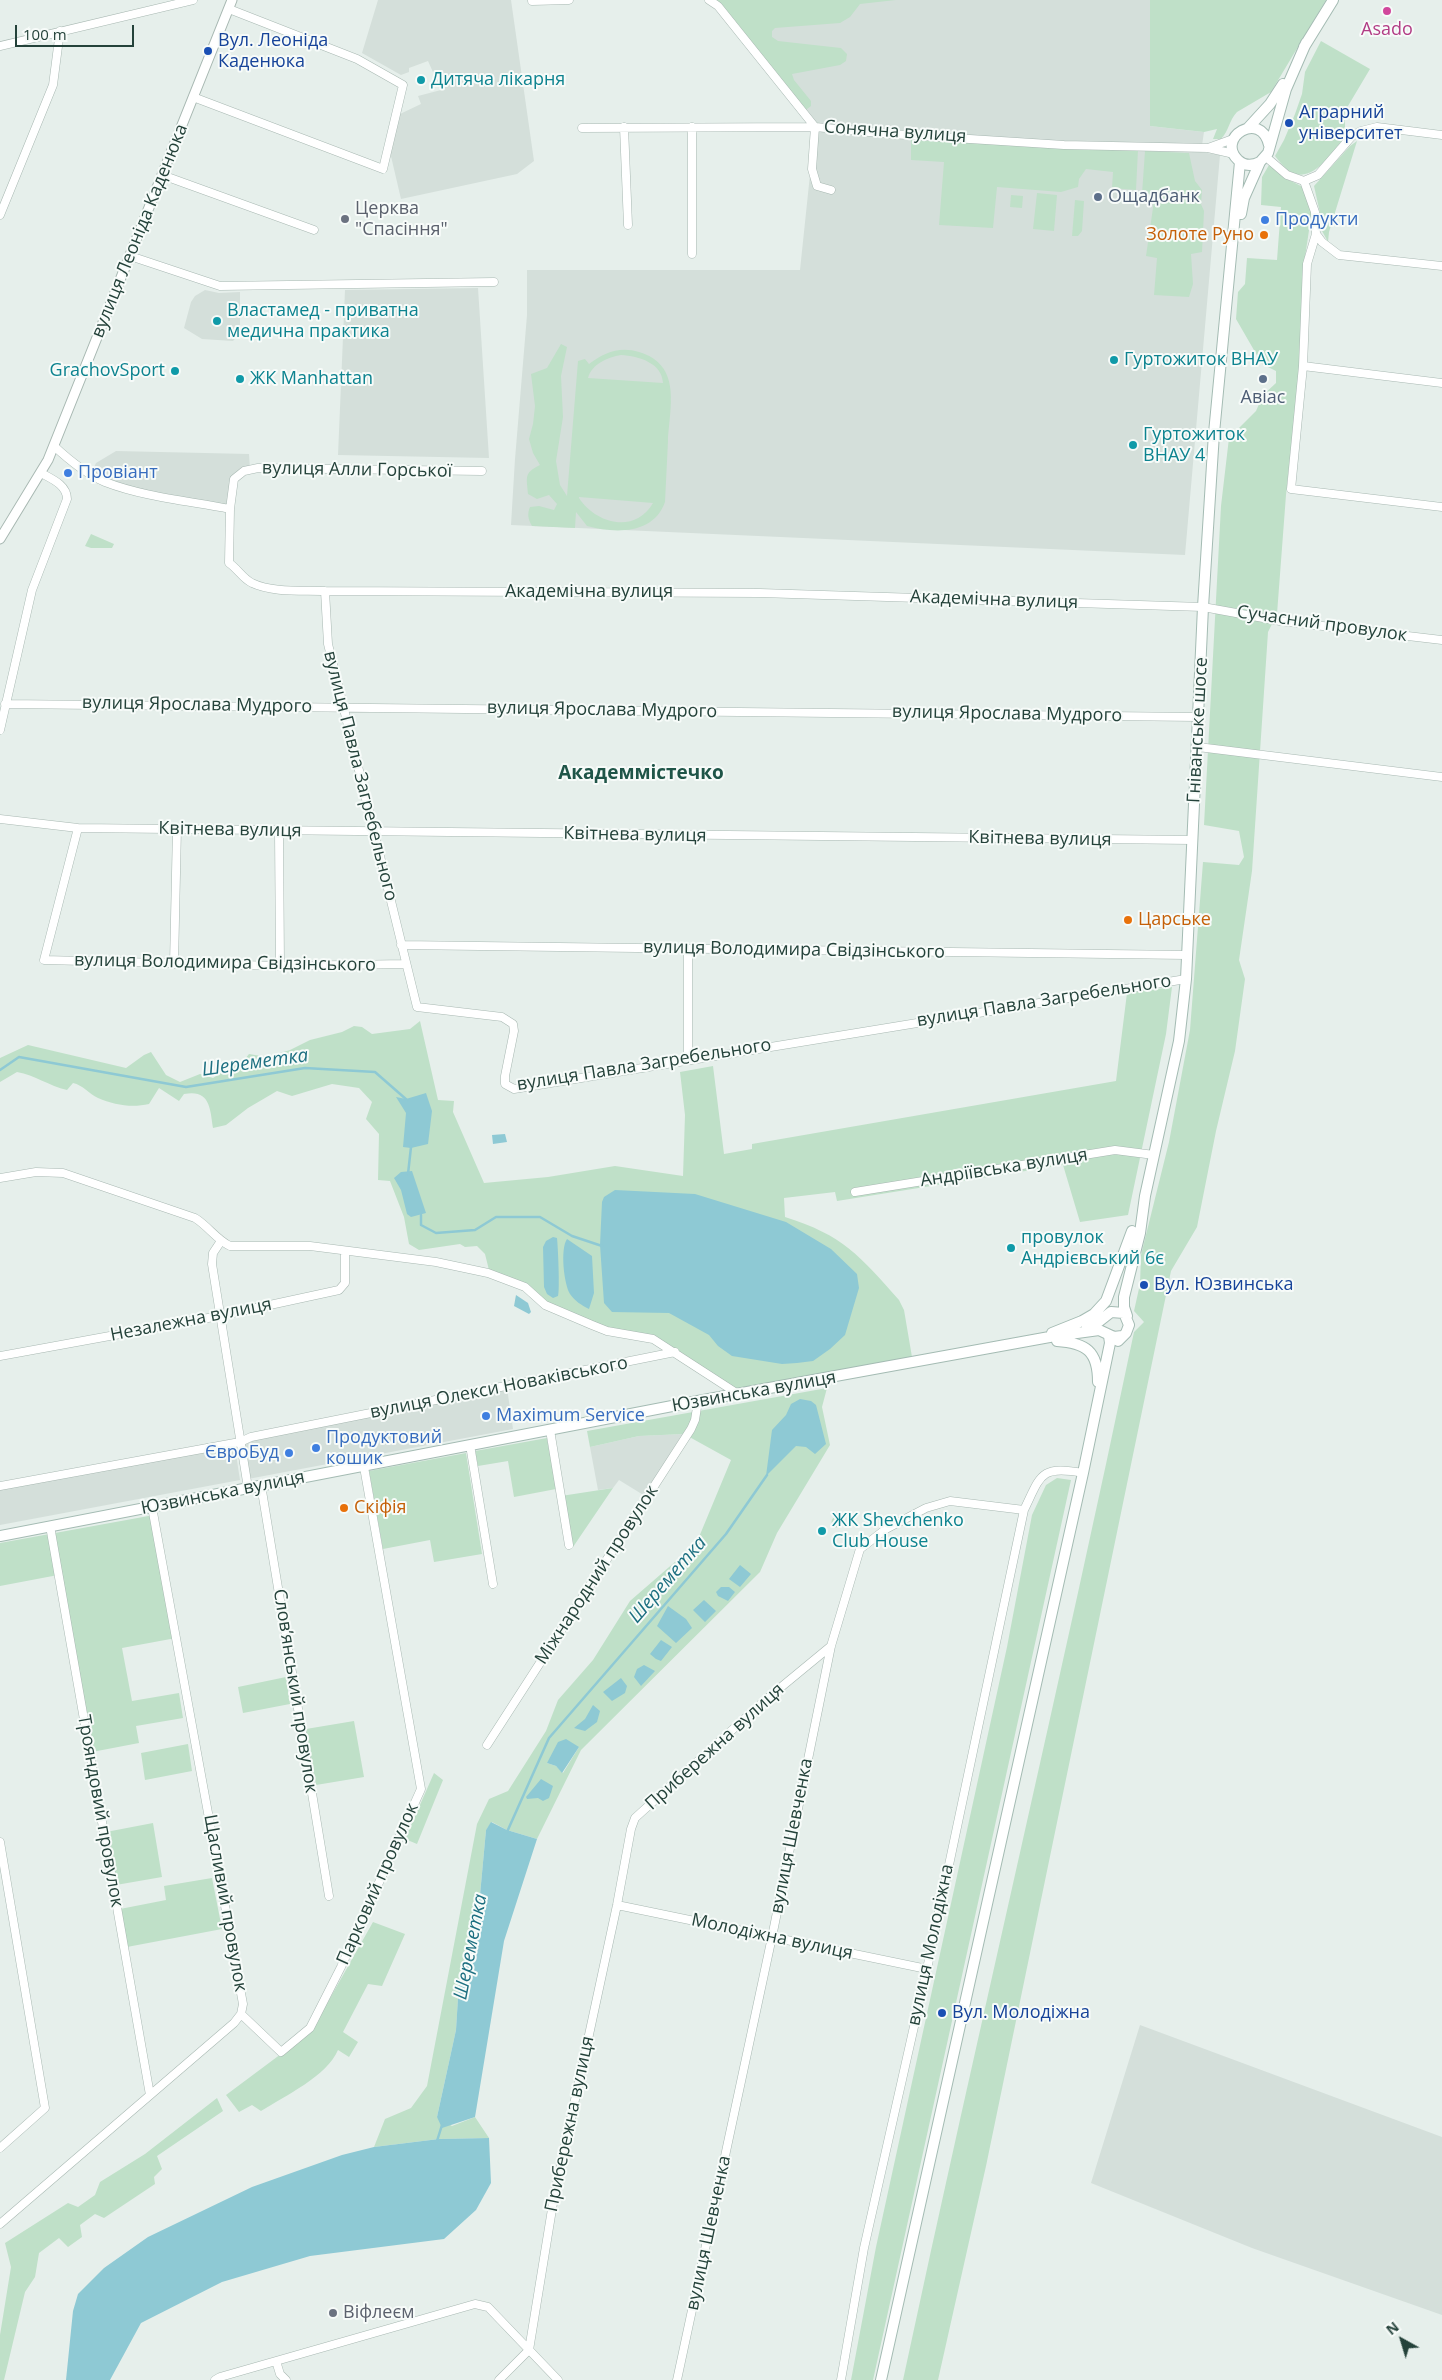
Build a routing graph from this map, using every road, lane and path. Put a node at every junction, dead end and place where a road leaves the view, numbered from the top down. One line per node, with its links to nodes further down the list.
1 (193, 0): 8 (street)
2 (232, 0): 7 (street, вулиця Леоніда Каденюка)
3 (569, 0): 6 (street)
4 (709, 0): 14 (street)
5 (1333, 0): 9 (main road, Гніванське шосе)
6 (532, 1)
7 (229, 9): 11 (street, вулиця Леоніда Каденюка); 11 (street)
8 (60, 31): 10 (street); 26 (street)
9 (1306, 43): 16 (main road, Гніванське шосе); 19 (main road, Гніванське шосе)
10 (0, 46)
11 (193, 97): 23 (street, вулиця Леоніда Каденюка)
12 (624, 127): 13 (street, Сонячна вулиця); 15 (street, Сонячна вулиця); 27 (street)
13 (692, 127): 14 (street, Сонячна вулиця); 30 (street)
14 (815, 127): 20 (street, Сонячна вулиця); 25 (street)
15 (582, 128)
16 (1248, 128): 18 (main road, Гніванське шосе); 19 (main road)
17 (1442, 135): 24 (street)
18 (1234, 139): 20 (street); 21 (main road, Гніванське шосе)
19 (1269, 145): 22 (main road, Гніванське шосе)
20 (1208, 148): 21 (street)
21 (1237, 158): 22 (main road); 32 (main road, Гніванське шосе)
22 (1263, 160): 24 (street); 32 (main road, Гніванське шосе)
23 (162, 175): 28 (street); 31 (street, вулиця Леоніда Каденюка)
24 (1304, 181): 29 (street)
25 (831, 190)
26 (0, 215)
27 (628, 225)
28 (314, 230)
29 (1316, 234): 33 (street); 35 (street)
30 (692, 254)
31 (130, 256): 34 (street); 37 (street, вулиця Леоніда Каденюка)
32 (1231, 258): 44 (main road, Гніванське шосе)
33 (1442, 266)
34 (494, 282)
35 (1303, 366): 36 (street); 40 (street)
36 (1442, 383)
37 (54, 446): 39 (street, вулиця Леоніда Каденюка); 41 (street)
38 (482, 471): 41 (street, вулиця Алли Горської)
39 (41, 473): 42 (street, вулиця Леоніда Каденюка); 46 (street)
40 (1442, 507)
41 (230, 509): 43 (street, Академічна вулиця)
42 (0, 539)
43 (325, 591): 44 (street, Академічна вулиця); 47 (street, вулиця Павла Загребельного)
44 (1203, 607): 45 (street, Сучасний провулок); 48 (main road, Гніванське шосе)
45 (1442, 640)
46 (5, 704): 47 (street, вулиця Ярослава Мудрого); 49 (street)
47 (343, 707): 48 (street, вулиця Ярослава Мудрого); 56 (street, вулиця Павла Загребельного)
48 (1198, 717): 50 (main road, Гніванське шосе)
49 (0, 730)
50 (1198, 747): 51 (street); 57 (main road, Гніванське шосе)
51 (1442, 777)
52 (0, 818): 53 (street, Квітнева вулиця)
53 (78, 828): 54 (street, Квітнева вулиця); 61 (street, вулиця Володимира Свідзінського)
54 (177, 828): 55 (street, Квітнева вулиця); 61 (street)
55 (279, 831): 56 (street, Квітнева вулиця); 63 (street)
56 (373, 832): 57 (street, Квітнева вулиця); 58 (street, вулиця Павла Загребельного)
57 (1192, 840): 60 (main road, Гніванське шосе)
58 (402, 945): 59 (street, вулиця Володимира Свідзінського); 62 (street, вулиця Павла Загребельного)
59 (688, 949): 60 (street, вулиця Володимира Свідзінського); 65 (street)
60 (1187, 955): 64 (main road, Гніванське шосе)
61 (174, 964): 63 (street, вулиця Володимира Свідзінського)
62 (406, 964): 63 (street, вулиця Володимира Свідзінського); 65 (street, вулиця Павла Загребельного)
63 (280, 966)
64 (1186, 979): 65 (street, вулиця Павла Загребельного); 66 (main road, Гніванське шосе)
65 (688, 1059)
66 (1154, 1155): 68 (street, Андріївська вулиця); 69 (main road, Гніванське шосе)
67 (0, 1178): 71 (street)
68 (855, 1192)
69 (1145, 1199): 70 (main road, Гніванське шосе); 75 (main road, Гніванське шосе)
70 (1132, 1231): 73 (main road, Гніванське шосе); 79 (main road)
71 (221, 1241): 72 (street); 74 (street)
72 (345, 1251): 74 (street, Незалежна вулиця); 80 (street)
73 (1108, 1315): 75 (main road); 76 (main road); 77 (main road)
74 (219, 1316): 81 (street, Незалежна вулиця); 87 (street)
75 (1127, 1316): 78 (main road)
76 (1108, 1334): 77 (main road); 78 (main road); 83 (main road)
77 (1055, 1336): 79 (main road)
78 (1122, 1336): 85 (main road)
79 (1036, 1339): 82 (main road, Юзвинська вулиця); 83 (main road)
80 (675, 1352): 82 (street); 87 (street, вулиця Олекси Новаківського)
81 (0, 1356)
82 (738, 1394): 84 (main road, Юзвинська вулиця)
83 (1098, 1399): 85 (main road)
84 (698, 1402): 86 (main road, Юзвинська вулиця); 101 (street, Міжнародний провулок)
85 (1095, 1418): 90 (main road)
86 (550, 1430): 88 (main road, Юзвинська вулиця); 98 (street)
87 (240, 1442): 92 (street, вулиця Олекси Новаківського); 93 (street)
88 (470, 1446): 89 (main road, Юзвинська вулиця); 99 (street)
89 (364, 1467): 91 (main road, Юзвинська вулиця); 107 (street, Парковий провулок)
90 (1083, 1473): 95 (street); 119 (main road)
91 (261, 1485): 93 (main road, Юзвинська вулиця); 103 (street, Словʼянський провулок)
92 (0, 1486)
93 (248, 1488): 94 (main road, Юзвинська вулиця)
94 (152, 1507): 96 (main road, Юзвинська вулиця); 107 (street, Щасливий провулок)
95 (1024, 1510): 100 (street, вулиця Шевченка); 106 (street, вулиця Молодіжна)
96 (50, 1526): 97 (main road, Юзвинська вулиця); 108 (street, Трояндовий провулок)
97 (0, 1536)
98 (569, 1545)
99 (493, 1584)
100 (831, 1646): 104 (street, Прибережна вулиця); 105 (street, вулиця Шевченка)
101 (487, 1745)
102 (0, 1842): 109 (street)
103 (329, 1896)
104 (617, 1905): 105 (street, Молодіжна вулиця); 111 (street, Прибережна вулиця)
105 (772, 1936): 106 (street, Молодіжна вулиця); 117 (street, вулиця Шевченка)
106 (927, 1969): 118 (street, вулиця Молодіжна)
107 (241, 2014): 108 (street, Щасливий провулок)
108 (150, 2095): 110 (street, Щасливий провулок)
109 (0, 2148)
110 (0, 2224)
111 (529, 2350): 112 (street); 115 (street); 116 (street)
112 (276, 2361): 113 (street); 114 (street)
113 (215, 2380)
114 (286, 2380)
115 (499, 2380)
116 (558, 2380)
117 (677, 2380)
118 (841, 2380)
119 (881, 2380)

